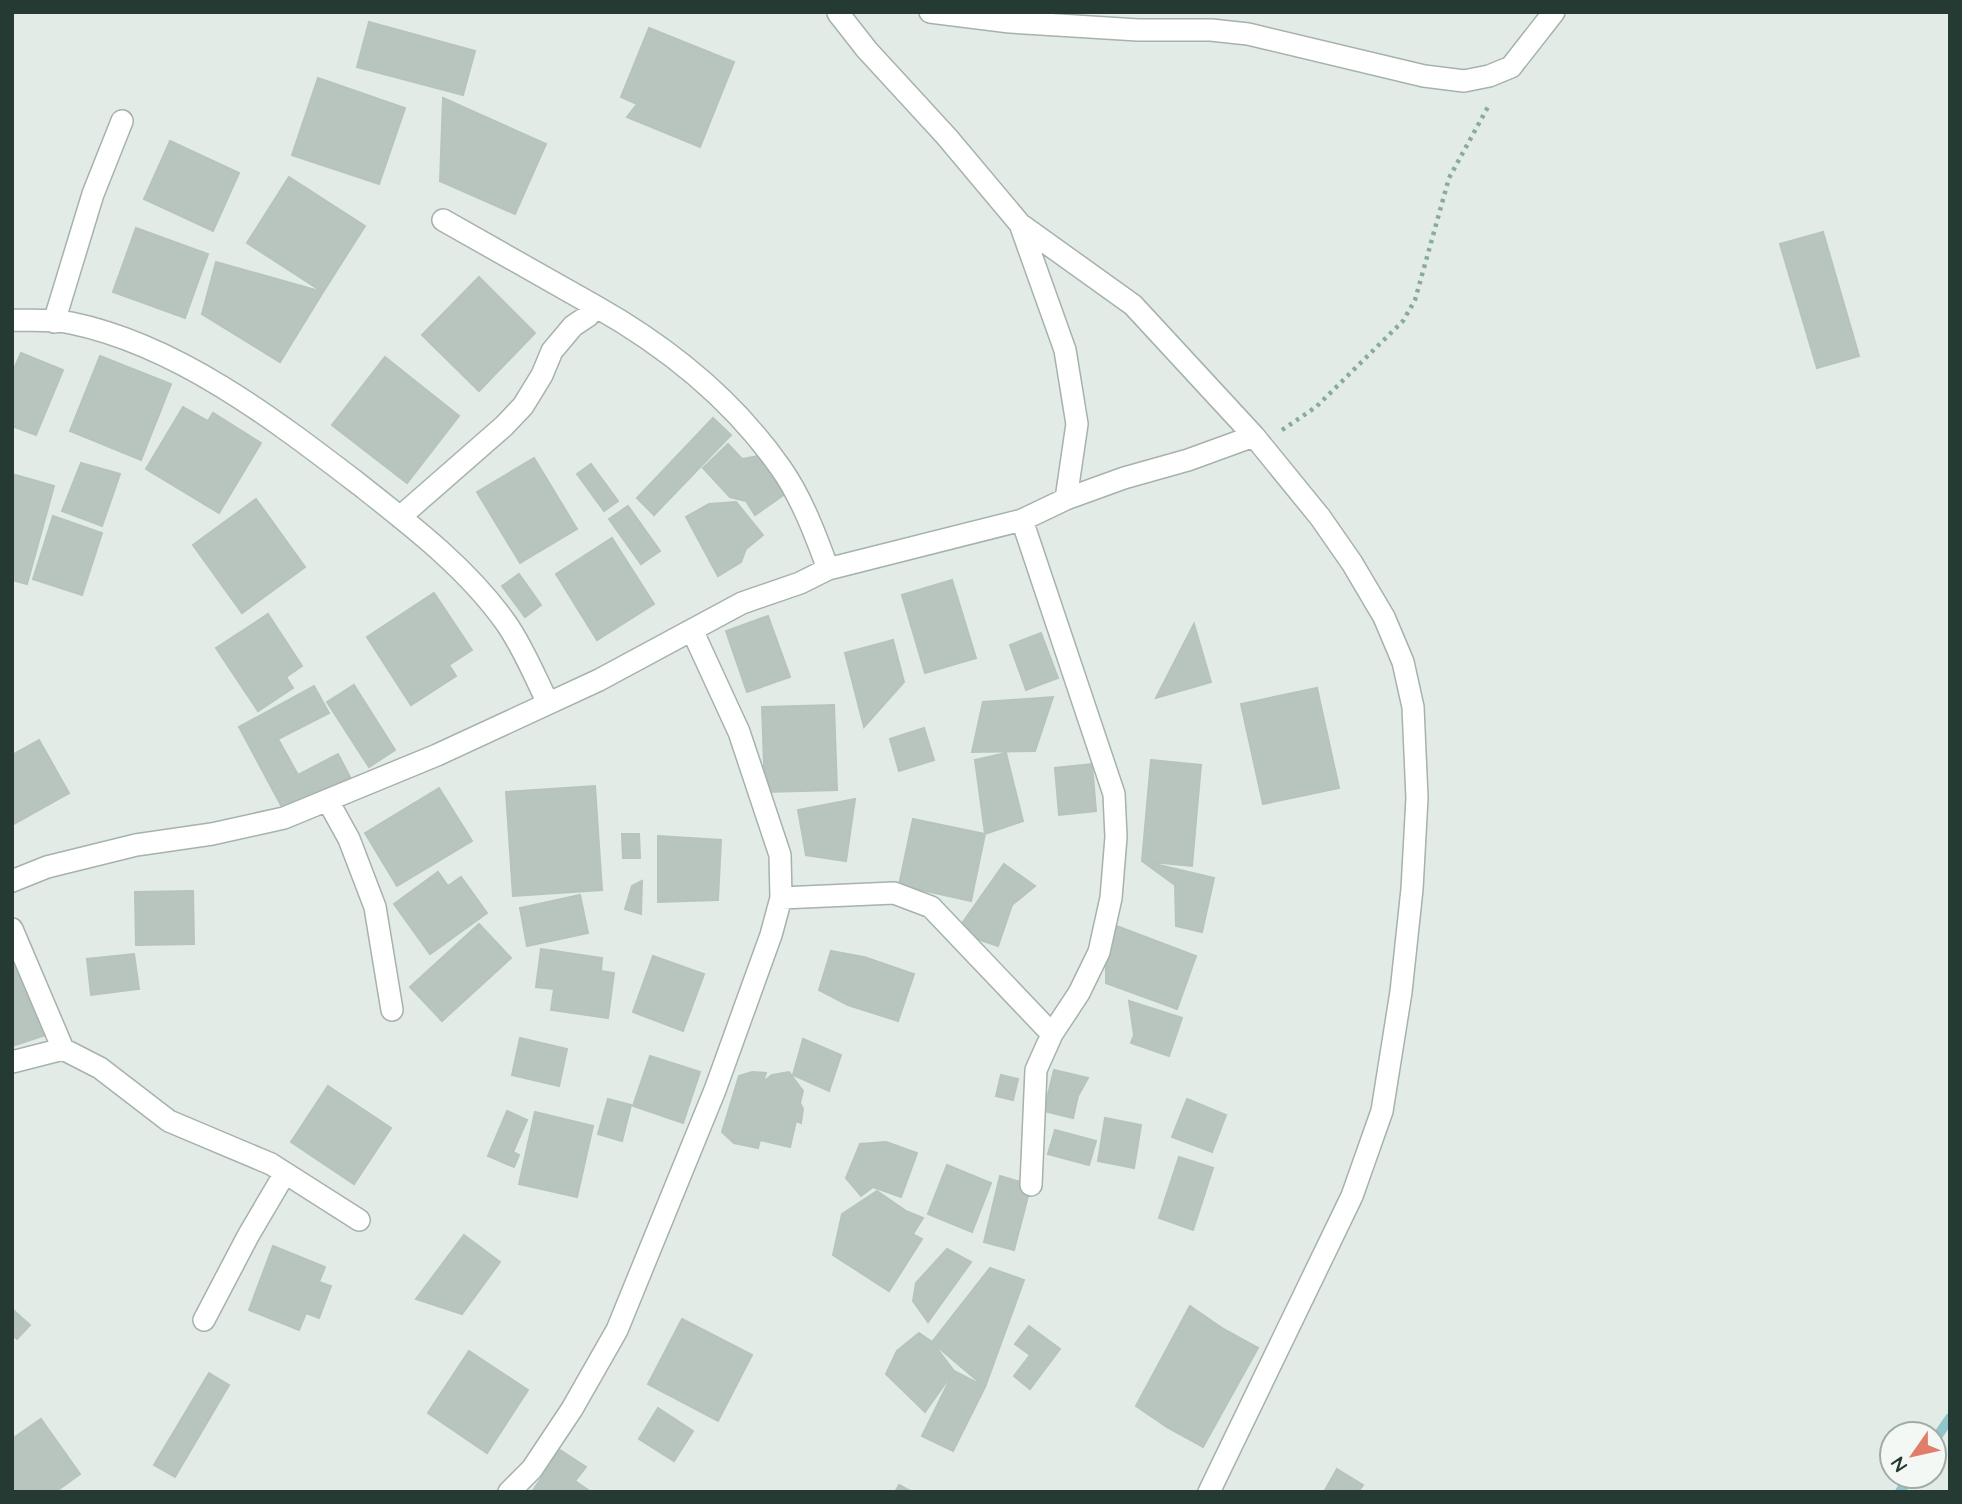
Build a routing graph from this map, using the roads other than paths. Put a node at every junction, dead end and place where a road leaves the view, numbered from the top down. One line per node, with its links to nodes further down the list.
1 (849, 12): 4 (street)
2 (930, 12): 3 (street)
3 (1554, 12)
4 (836, 13): 7 (street)
5 (122, 121): 10 (street)
6 (443, 220): 8 (street)
7 (1020, 224): 11 (street); 12 (street)
8 (595, 306): 13 (street); 15 (street)
9 (12, 320): 10 (street)
10 (54, 322): 13 (street)
11 (1254, 436): 12 (street); 31 (street)
12 (1066, 499): 14 (street)
13 (400, 517): 17 (street)
14 (1022, 520): 15 (street); 23 (street)
15 (828, 569): 16 (street)
16 (692, 630): 17 (street); 20 (street)
17 (548, 703): 18 (street)
18 (328, 801): 19 (street); 22 (street)
19 (12, 881)
20 (781, 898): 23 (street); 30 (street)
21 (12, 929): 24 (street)
22 (392, 1010)
23 (1052, 1034): 27 (street)
24 (64, 1049): 25 (street); 26 (street)
25 (12, 1062)
26 (285, 1173): 28 (street); 29 (street)
27 (1031, 1185)
28 (359, 1220)
29 (204, 1320)
30 (509, 1492)
31 (1209, 1492)

